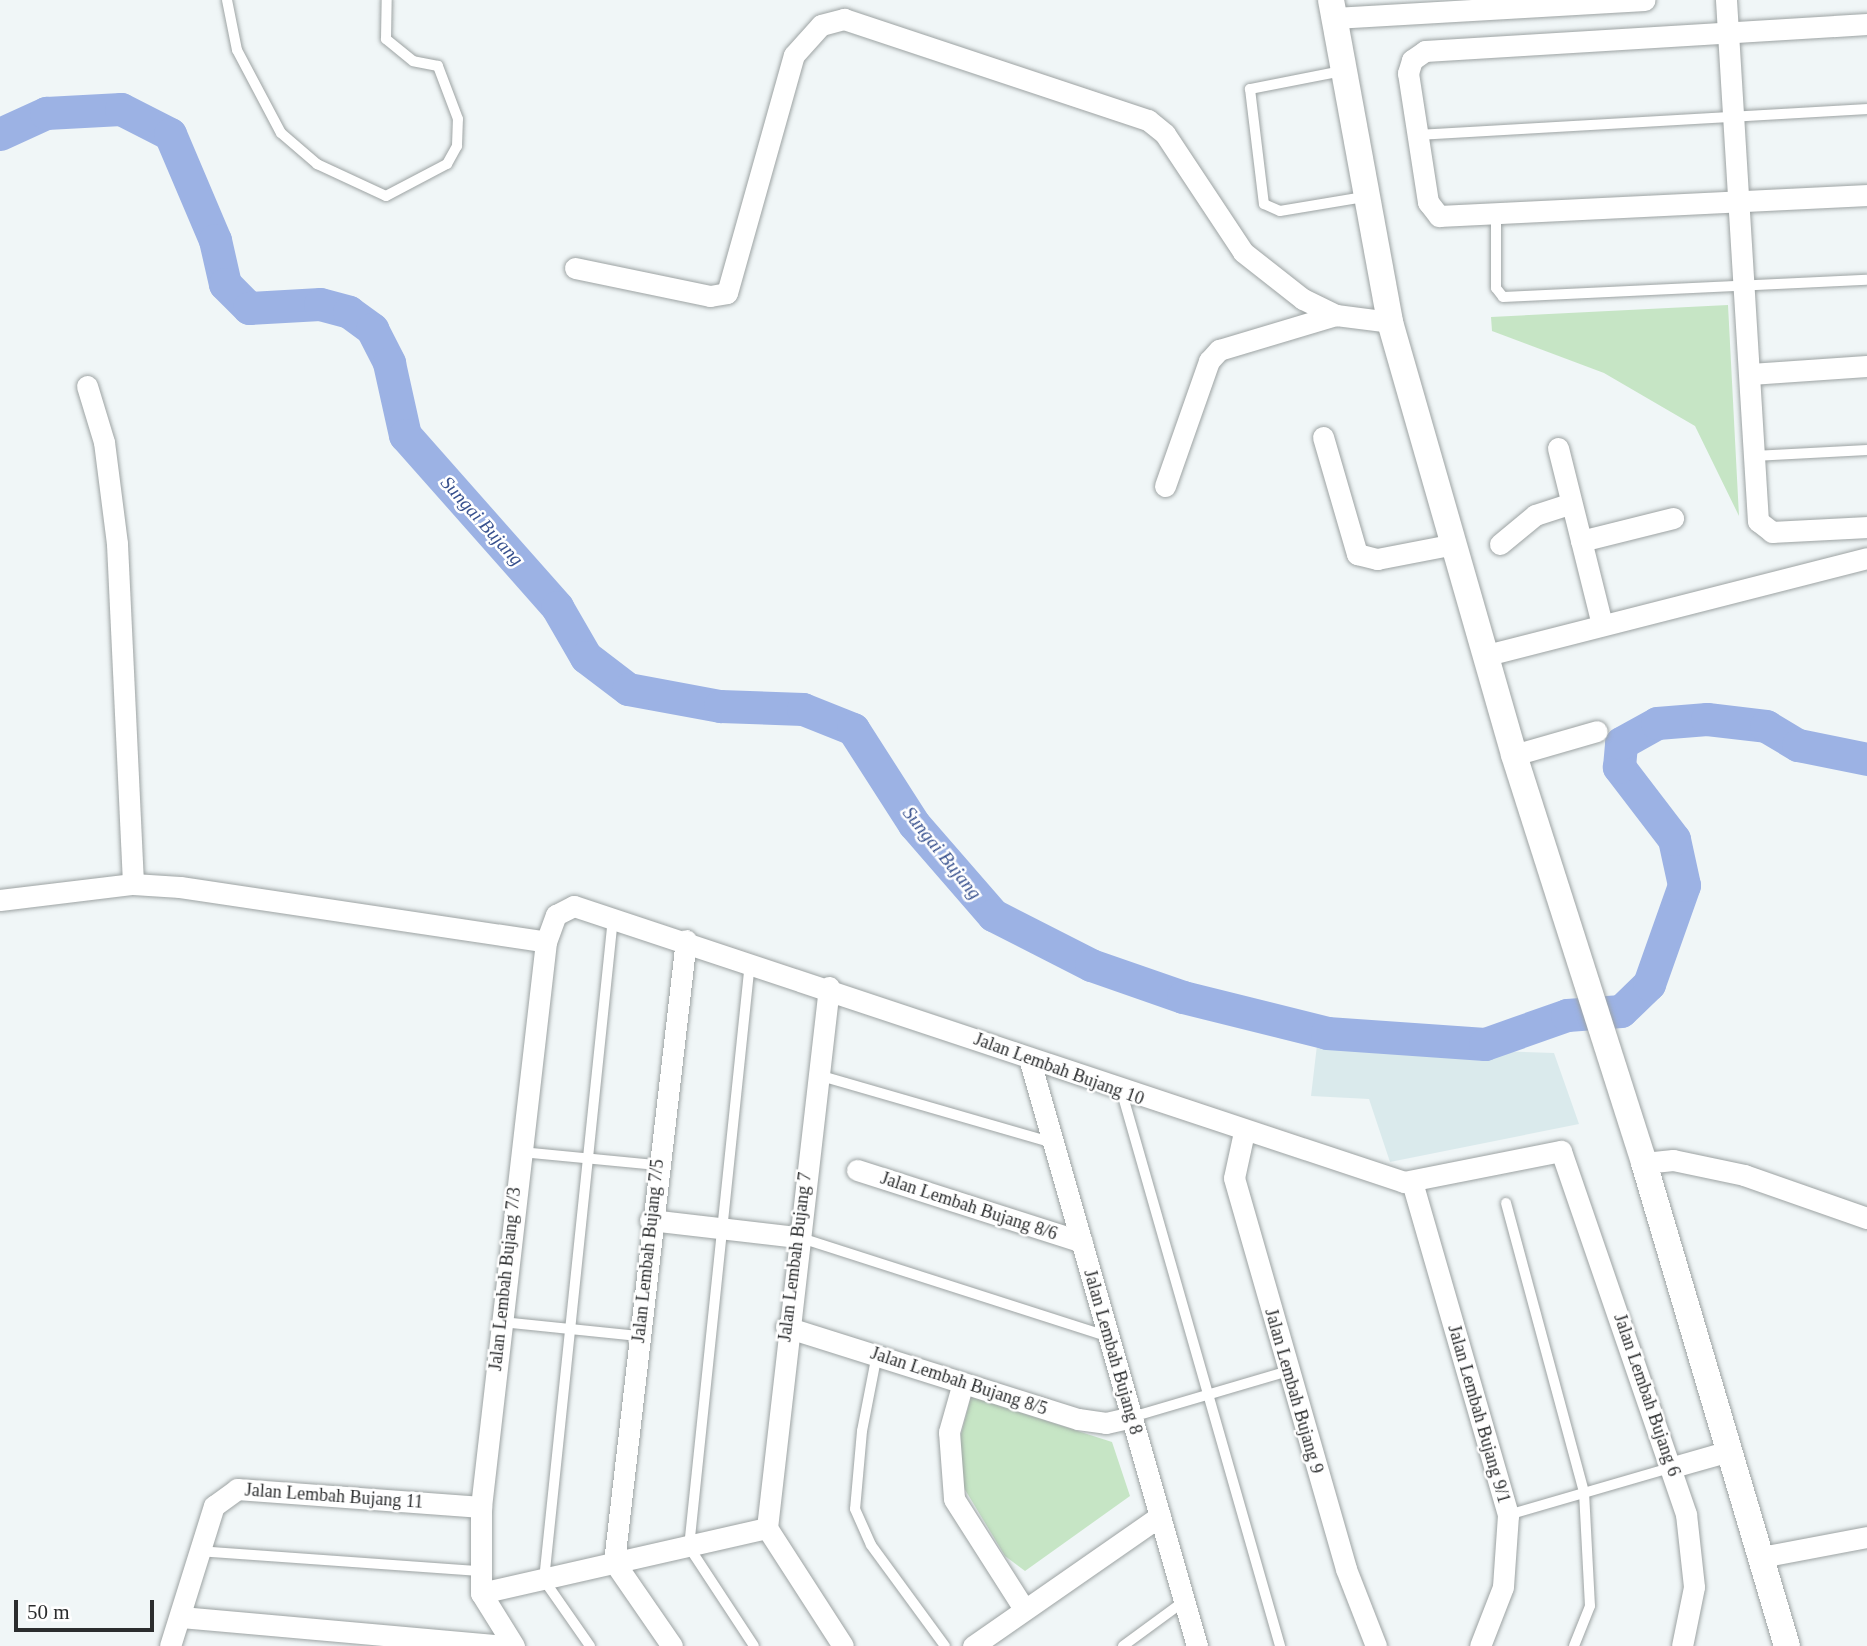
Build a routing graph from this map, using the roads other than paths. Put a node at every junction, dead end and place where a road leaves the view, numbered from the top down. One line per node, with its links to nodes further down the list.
1 (227, 0): 2 (lane)
2 (387, 0)
3 (1644, 0): 5 (street)
4 (1726, 0): 8 (street)
5 (1582, 3): 6 (street)
6 (1333, 9): 9 (street)
7 (1867, 24): 8 (street)
8 (1728, 33): 11 (street); 12 (street)
9 (1343, 71): 14 (street); 14 (lane)
10 (1867, 110): 11 (lane)
11 (1732, 117): 12 (lane); 15 (street)
12 (1418, 135): 16 (street)
13 (1867, 195): 15 (street)
14 (1364, 197): 21 (street)
15 (1738, 203): 16 (street); 19 (street)
16 (1496, 214): 19 (lane)
17 (575, 268): 20 (street)
18 (1867, 280): 19 (lane)
19 (1744, 289): 23 (street)
20 (1336, 315): 21 (street); 29 (street)
21 (1390, 322): 34 (street)
22 (1867, 366): 23 (street)
23 (1750, 374): 28 (street)
24 (87, 386): 41 (street)
25 (1323, 437): 34 (street)
26 (1558, 448): 30 (street)
27 (1867, 450): 28 (lane)
28 (1754, 456): 32 (street)
29 (1166, 486)
30 (1571, 503): 33 (street); 35 (street)
31 (1673, 518): 33 (street)
32 (1867, 527)
33 (1581, 541): 37 (street)
34 (1455, 544): 38 (street)
35 (1500, 544)
36 (1867, 558): 37 (street)
37 (1602, 625): 38 (street)
38 (1487, 655): 40 (street)
39 (1597, 731): 40 (street)
40 (1514, 755): 57 (street)
41 (133, 884): 42 (street); 46 (street)
42 (0, 900)
43 (563, 909): 44 (street, Jalan Lembah Bujang 10); 46 (street, Jalan Lembah Bujang 7/3)
44 (613, 915): 45 (street, Jalan Lembah Bujang 10); 56 (lane)
45 (686, 940): 47 (street, Jalan Lembah Bujang 10); 58 (street, Jalan Lembah Bujang 7/5)
46 (546, 942): 55 (street, Jalan Lembah Bujang 7/3)
47 (750, 962): 48 (street, Jalan Lembah Bujang 10); 64 (lane)
48 (829, 987): 49 (street, Jalan Lembah Bujang 10); 50 (street, Jalan Lembah Bujang 7)
49 (1029, 1058): 51 (street, Jalan Lembah Bujang 10); 53 (street, Jalan Lembah Bujang 8)
50 (818, 1075): 53 (lane); 65 (street, Jalan Lembah Bujang 7)
51 (1122, 1093): 52 (street, Jalan Lembah Bujang 10); 75 (lane)
52 (1244, 1132): 60 (street, Jalan Lembah Bujang 10); 73 (street, Jalan Lembah Bujang 9)
53 (1053, 1143): 66 (street, Jalan Lembah Bujang 8)
54 (1561, 1151): 60 (street, Jalan Lembah Bujang 10); 78 (street, Jalan Lembah Bujang 6)
55 (518, 1152): 56 (lane); 67 (street, Jalan Lembah Bujang 7/3)
56 (588, 1157): 58 (lane); 69 (lane)
57 (1644, 1163): 62 (street); 77 (street)
58 (657, 1164): 63 (street, Jalan Lembah Bujang 7/5)
59 (857, 1170): 66 (street, Jalan Lembah Bujang 8/6)
60 (1412, 1182): 81 (street, Jalan Lembah Bujang 9/1)
61 (1506, 1203): 79 (lane)
62 (1867, 1217)
63 (650, 1220): 64 (street); 70 (street, Jalan Lembah Bujang 7/5)
64 (719, 1227): 65 (street); 85 (lane)
65 (798, 1237): 68 (street, Jalan Lembah Bujang 7); 71 (lane)
66 (1082, 1242): 71 (street, Jalan Lembah Bujang 8)
67 (502, 1322): 69 (lane); 80 (street, Jalan Lembah Bujang 7/3)
68 (786, 1327): 72 (street, Jalan Lembah Bujang 8/5); 83 (street, Jalan Lembah Bujang 7)
69 (570, 1329): 70 (lane); 90 (lane)
70 (638, 1336): 88 (street, Jalan Lembah Bujang 7/5)
71 (1109, 1336): 76 (street, Jalan Lembah Bujang 8)
72 (877, 1354): 74 (street, Jalan Lembah Bujang 8/5); 104 (lane)
73 (1288, 1371): 75 (lane); 96 (street, Jalan Lembah Bujang 9)
74 (962, 1386): 76 (street, Jalan Lembah Bujang 8/5); 93 (street)
75 (1211, 1394): 76 (lane); 108 (lane)
76 (1132, 1417): 82 (street, Jalan Lembah Bujang 8)
77 (1729, 1451): 78 (street); 87 (street)
78 (1673, 1467): 79 (lane); 111 (street, Jalan Lembah Bujang 6)
79 (1584, 1492): 81 (lane); 110 (lane)
80 (481, 1507): 86 (street, Jalan Lembah Bujang 11); 89 (street, Jalan Lembah Bujang 7/3)
81 (1508, 1515): 109 (street, Jalan Lembah Bujang 9/1)
82 (1160, 1516): 92 (street, Jalan Lembah Bujang 8); 93 (street)
83 (767, 1528): 85 (street); 103 (street)
84 (1867, 1537): 87 (street)
85 (689, 1547): 88 (street); 102 (lane)
86 (199, 1551): 89 (lane); 94 (street, Jalan Lembah Bujang 11)
87 (1761, 1557): 112 (street)
88 (614, 1562): 90 (street); 101 (street)
89 (478, 1572): 91 (street, Jalan Lembah Bujang 7/3)
90 (544, 1580): 91 (street); 100 (lane)
91 (481, 1593): 99 (street, Jalan Lembah Bujang 7/3)
92 (1183, 1602): 106 (lane); 107 (street, Jalan Lembah Bujang 8)
93 (1024, 1609): 105 (street)
94 (181, 1617): 95 (street); 97 (street, Jalan Lembah Bujang 11)
95 (453, 1643): 98 (street)
96 (1374, 1645)
97 (170, 1646)
98 (508, 1646)
99 (514, 1646)
100 (590, 1646)
101 (672, 1646)
102 (754, 1646)
103 (843, 1646)
104 (945, 1646)
105 (973, 1646)
106 (1123, 1646)
107 (1197, 1646)
108 (1280, 1646)
109 (1480, 1646)
110 (1574, 1646)
111 (1682, 1646)
112 (1787, 1646)

